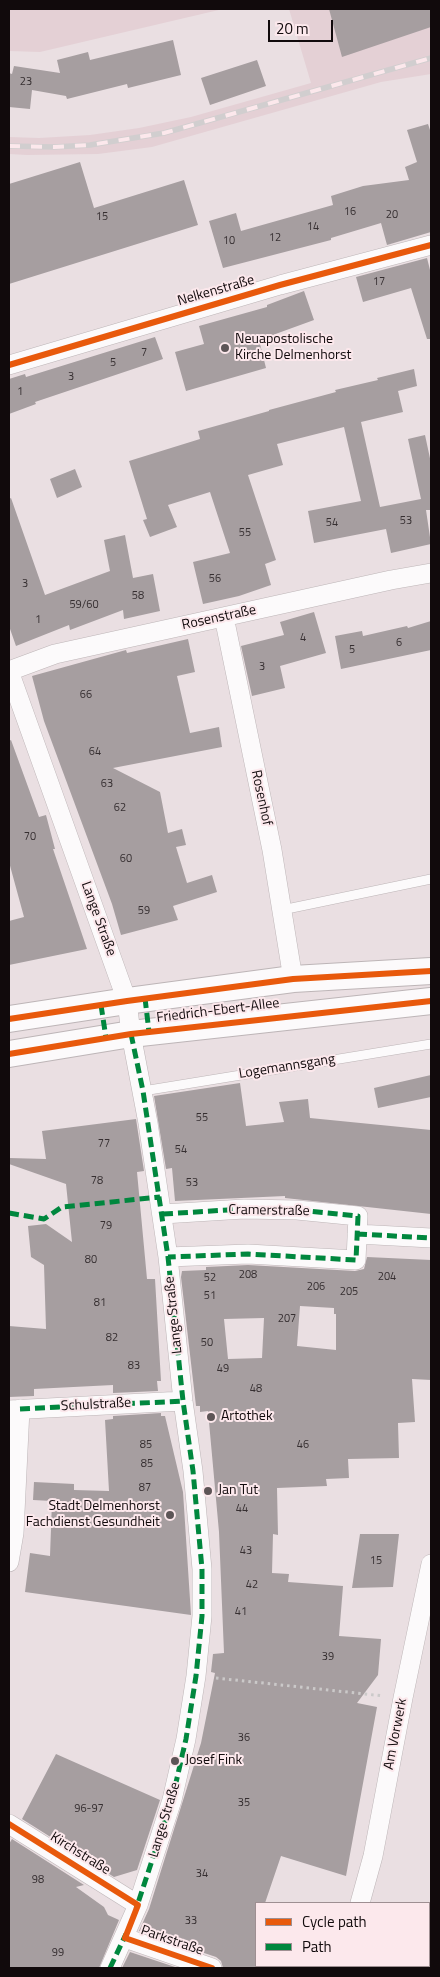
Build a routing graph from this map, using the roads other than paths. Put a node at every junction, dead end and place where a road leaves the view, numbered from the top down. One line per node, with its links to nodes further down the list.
1 (431, 245): 2 (street, Nelkenstraße)
2 (9, 365)
3 (431, 573): 4 (street, Rosenstraße)
4 (224, 617): 5 (street, Rosenstraße); 7 (street, Rosenhof)
5 (9, 671): 10 (street, Lange Straße)
6 (431, 879): 7 (lane)
7 (282, 910): 9 (street, Rosenhof)
8 (431, 970): 9 (main road, Friedrich-Ebert-Allee)
9 (293, 979): 10 (main road, Friedrich-Ebert-Allee)
10 (127, 1001): 12 (main road, Friedrich-Ebert-Allee); 13 (street, Lange Straße)
11 (431, 1001): 13 (main road, Friedrich-Ebert-Allee)
12 (9, 1019)
13 (131, 1034): 15 (main road, Friedrich-Ebert-Allee); 16 (street, Lange Straße)
14 (431, 1044): 16 (lane, Logemannsgang)
15 (9, 1054)
16 (143, 1091): 17 (street, Lange Straße)
17 (163, 1214): 18 (street, Cramerstraße); 20 (street, Lange Straße)
18 (357, 1234): 19 (street); 20 (street, Cramerstraße)
19 (431, 1238)
20 (168, 1257): 21 (street, Lange Straße)
21 (183, 1401): 22 (street, Schulstraße); 28 (street, Lange Straße)
22 (14, 1410): 23 (street)
23 (12, 1491): 24 (street)
24 (9, 1562)
25 (431, 1564): 27 (street, Am Vorwerk)
26 (12, 1825): 28 (street, Kirchstraße)
27 (360, 1902)
28 (138, 1905): 29 (street, Lange Straße)
29 (125, 1938): 30 (street, Lange Straße); 31 (street, Parkstraße)
30 (110, 1968)
31 (212, 1968)

